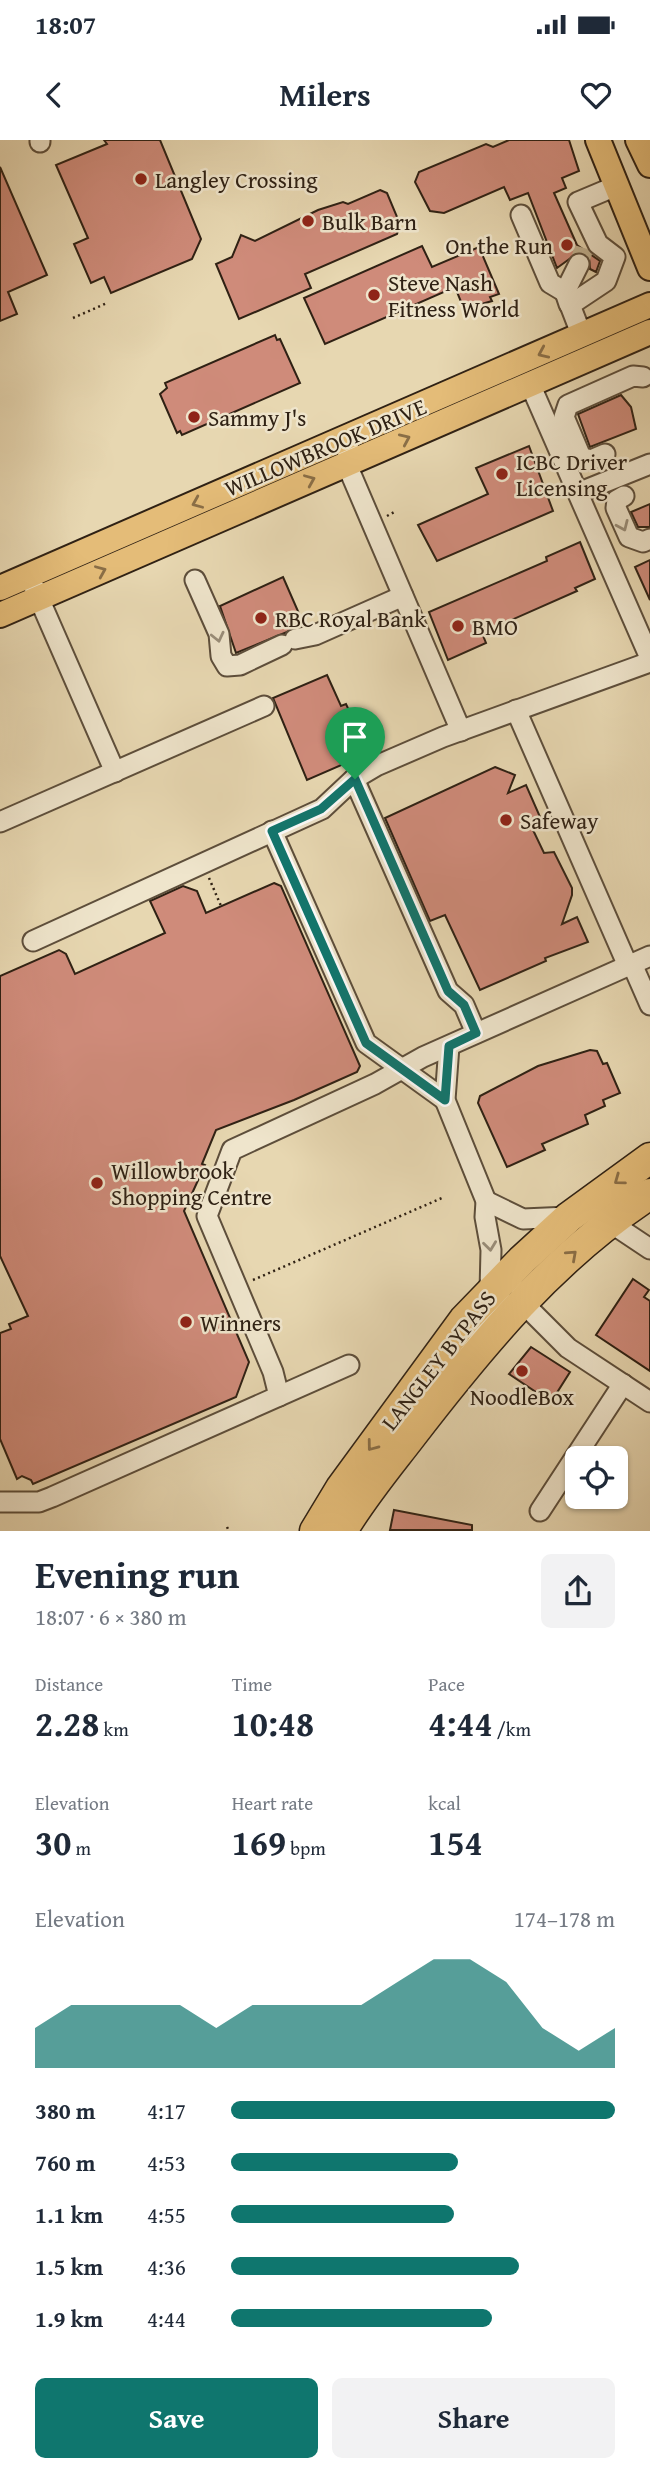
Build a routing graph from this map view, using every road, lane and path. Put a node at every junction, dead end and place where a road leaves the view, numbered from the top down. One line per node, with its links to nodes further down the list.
1 (598, 140): 6 (main road)
2 (627, 140): 5 (lane)
3 (638, 140): 4 (main road)
4 (650, 165)
5 (650, 172)
6 (616, 186): 8 (lane); 9 (main road)
7 (522, 215): 10 (lane)
8 (588, 255): 10 (lane); 10 (lane)
9 (650, 268)
10 (567, 298): 15 (lane)
11 (107, 303): 13 (path)
12 (650, 305): 15 (main road, WILLOWBROOK DRIVE)
13 (73, 318)
14 (650, 332): 17 (main road, WILLOWBROOK DRIVE)
15 (582, 336): 18 (main road, WILLOWBROOK DRIVE, one-way to 18)
16 (643, 377): 19 (lane)
17 (530, 384): 21 (main road, WILLOWBROOK DRIVE, one-way to 17); 22 (lane)
18 (349, 437): 21 (lane); 28 (main road, WILLOWBROOK DRIVE, one-way to 28)
19 (605, 454)
20 (650, 464): 22 (lane)
21 (347, 465): 28 (main road, WILLOWBROOK DRIVE, one-way to 21); 30 (lane)
22 (578, 494): 34 (lane)
23 (624, 496): 26 (lane, one-way to 26)
24 (397, 511): 25 (path)
25 (386, 516)
26 (650, 539)
27 (195, 580): 33 (lane, one-way to 33)
28 (34, 587): 29 (main road, WILLOWBROOK DRIVE); 31 (main road, WILLOWBROOK DRIVE); 38 (lane)
29 (0, 588)
30 (403, 596): 32 (lane); 37 (lane)
31 (0, 615)
32 (315, 635): 33 (lane); 33 (lane)
33 (257, 658)
34 (650, 660): 36 (lane)
35 (264, 706): 38 (lane)
36 (516, 710): 37 (lane); 45 (lane)
37 (461, 731): 39 (lane)
38 (115, 772): 40 (lane)
39 (355, 779): 41 (lane); 47 (lane)
40 (0, 822)
41 (272, 831): 44 (lane); 49 (lane)
42 (212, 885): 43 (path)
43 (221, 906)
44 (33, 941)
45 (637, 962): 46 (lane); 47 (lane)
46 (650, 1005)
47 (476, 1033): 48 (lane)
48 (449, 1046): 49 (lane); 50 (lane)
49 (401, 1069): 50 (lane); 59 (lane)
50 (445, 1100): 54 (lane)
51 (650, 1158): 55 (highway, LANGLEY BYPASS, one-way to 55)
52 (650, 1194): 56 (highway, LANGLEY BYPASS)
53 (442, 1198): 59 (path)
54 (486, 1201): 55 (lane); 60 (lane, one-way to 60)
55 (569, 1217): 58 (highway, LANGLEY BYPASS)
56 (611, 1223): 57 (lane); 61 (highway, LANGLEY BYPASS, one-way to 56)
57 (650, 1249)
58 (522, 1260): 60 (highway, LANGLEY BYPASS); 61 (lane)
59 (238, 1288): 65 (lane)
60 (490, 1291): 63 (highway, LANGLEY BYPASS)
61 (522, 1301): 63 (lane); 64 (lane); 70 (highway, LANGLEY BYPASS)
62 (349, 1365): 65 (lane)
63 (424, 1377): 69 (highway, LANGLEY BYPASS, one-way to 69)
64 (623, 1384): 66 (lane); 68 (lane)
65 (279, 1396): 67 (lane)
66 (650, 1402)
67 (0, 1502)
68 (540, 1511)
69 (315, 1531)
70 (342, 1531)

